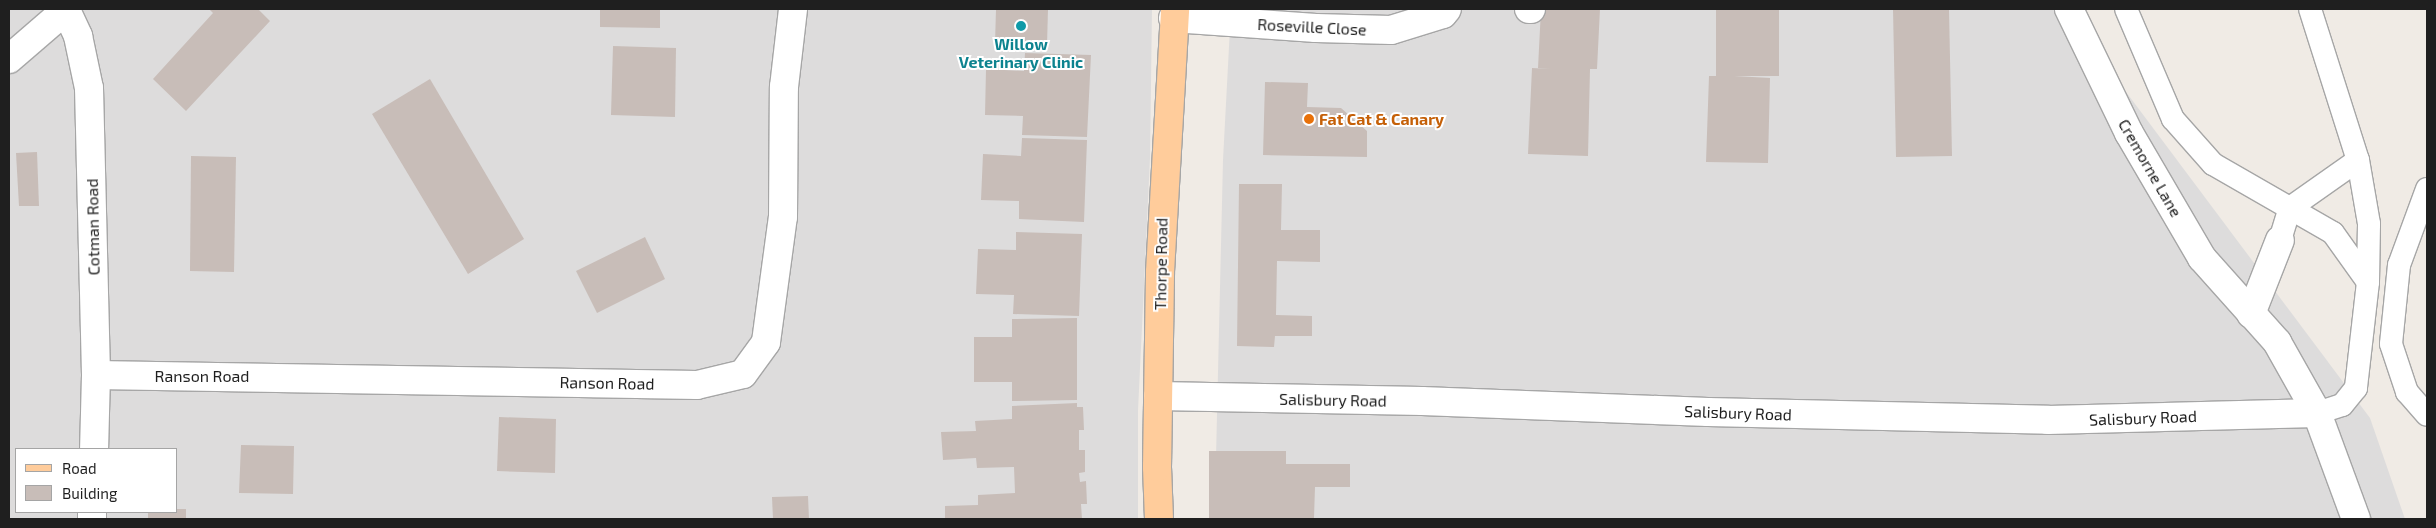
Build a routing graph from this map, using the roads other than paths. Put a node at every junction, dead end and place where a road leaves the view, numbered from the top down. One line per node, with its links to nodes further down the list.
1 (66, 9): 8 (street); 15 (street, Cotman Road)
2 (793, 9): 15 (street, Ranson Road)
3 (1447, 9): 7 (street, Roseville Close)
4 (2069, 9): 14 (street, Cremorne Lane)
5 (2126, 9): 11 (lane)
6 (2310, 9): 9 (lane)
7 (1174, 13): 16 (main road, Thorpe Road)
8 (9, 59)
9 (2358, 160): 11 (lane); 13 (lane)
10 (2427, 190): 18 (lane)
11 (2290, 208): 12 (lane); 13 (lane)
12 (2280, 240): 14 (street)
13 (2368, 282): 17 (lane)
14 (2251, 314): 17 (street, Cremorne Lane)
15 (96, 376): 19 (street, Cotman Road)
16 (1158, 396): 17 (street, Salisbury Road); 20 (main road, Thorpe Road)
17 (2318, 413): 21 (street, Cremorne Lane)
18 (2427, 414)
19 (94, 448)
20 (1159, 519)
21 (2356, 519)

